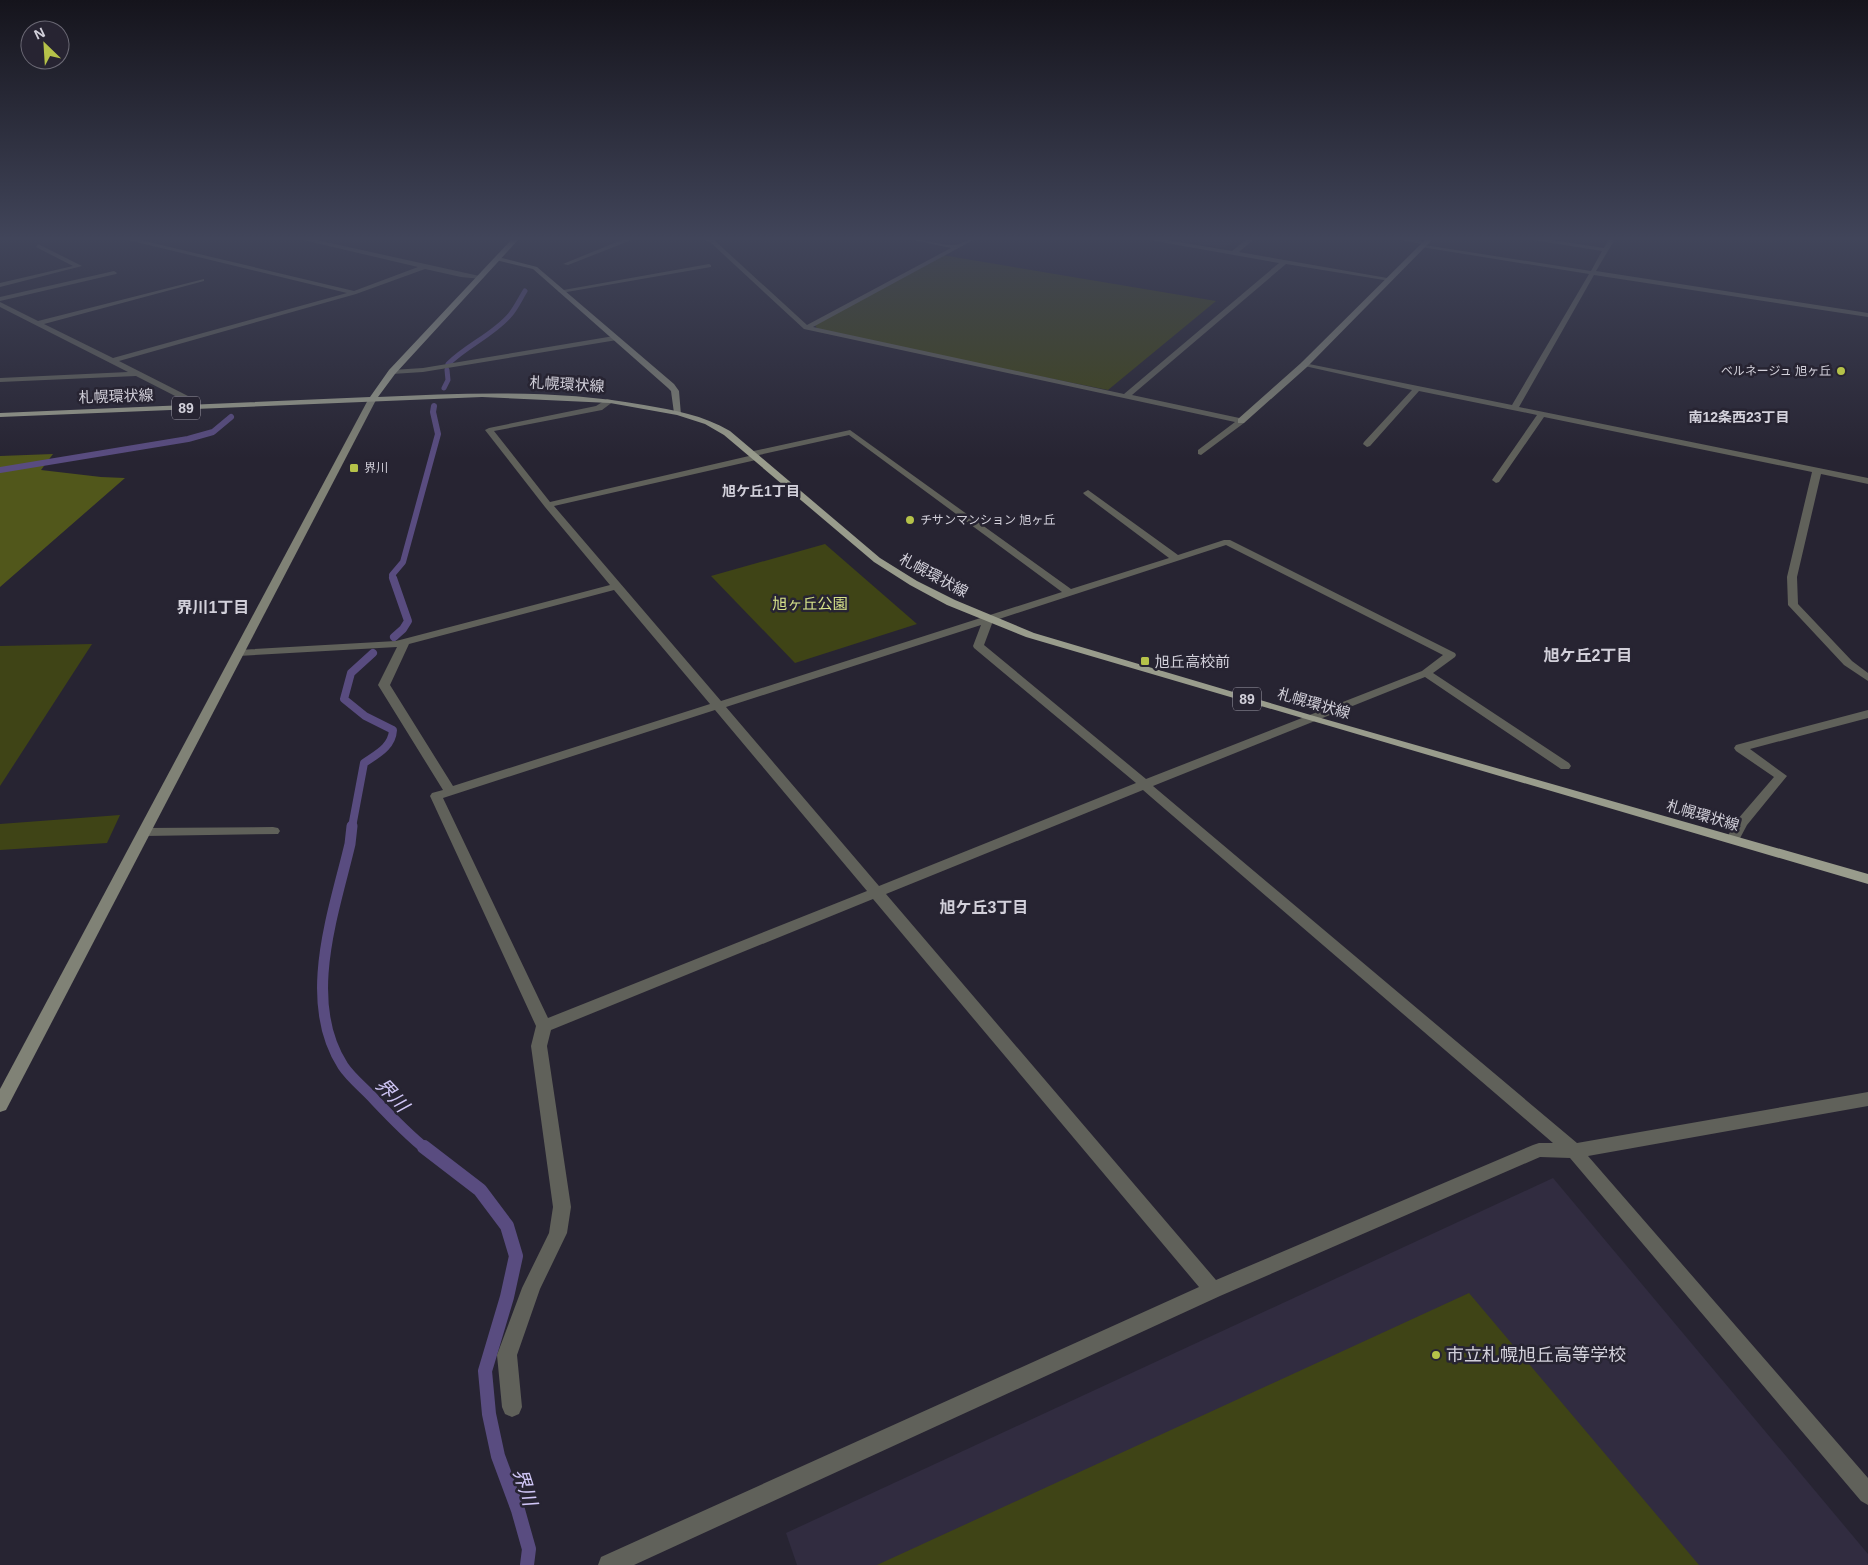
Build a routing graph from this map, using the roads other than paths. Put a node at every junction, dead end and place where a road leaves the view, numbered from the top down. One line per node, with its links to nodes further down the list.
1 (16, 312): 13 (street)
2 (80, 312): 13 (street)
3 (286, 312): 16 (street)
4 (448, 312): 18 (main road)
5 (585, 312): 15 (street)
6 (789, 312): 14 (street)
7 (836, 312): 14 (street)
8 (1225, 312): 22 (street)
9 (1357, 312): 17 (street)
10 (1570, 312): 26 (street)
11 (1849, 312): 12 (street)
12 (1868, 315)
13 (38, 323): 16 (street)
14 (806, 328): 22 (street)
15 (614, 338): 18 (street); 27 (street)
16 (112, 361): 19 (street)
17 (1304, 365): 21 (street); 30 (street)
18 (392, 372): 23 (main road)
19 (138, 374): 20 (street); 25 (street)
20 (0, 380)
21 (1416, 390): 26 (street); 31 (street)
22 (1125, 397): 30 (street)
23 (372, 400): 24 (main road, 札幌環状線 / 89); 25 (main road, 札幌環状線 / 89); 44 (street)
24 (610, 401): 27 (main road, 札幌環状線 / 89); 38 (street)
25 (188, 408): 28 (main road, 札幌環状線 / 89)
26 (1514, 409): 29 (street)
27 (678, 413): 33 (main road, 札幌環状線 / 89)
28 (0, 415)
29 (1541, 415): 34 (street); 35 (street)
30 (1241, 421): 32 (street)
31 (1367, 444)
32 (1201, 452)
33 (754, 456): 38 (street); 41 (street); 42 (main road, 札幌環状線 / 89)
34 (1817, 471): 36 (street); 46 (street)
35 (1496, 480)
36 (1868, 481)
37 (1088, 493): 39 (street)
38 (548, 505): 40 (street)
39 (1177, 559): 41 (street); 45 (street)
40 (617, 586): 43 (street); 47 (street)
41 (1070, 593): 42 (street)
42 (988, 619): 47 (street); 49 (main road, 札幌環状線 / 89); 51 (street)
43 (405, 641): 44 (street); 52 (street)
44 (238, 653): 54 (street)
45 (1426, 673): 49 (street); 50 (street)
46 (1868, 678)
47 (718, 706): 52 (street); 57 (street)
48 (1868, 714): 55 (street)
49 (1310, 718): 51 (street); 55 (main road, 札幌環状線 / 89)
50 (1565, 766)
51 (1144, 785): 57 (street); 61 (street)
52 (450, 792): 58 (street)
53 (273, 831): 54 (street)
54 (145, 832): 60 (street)
55 (1733, 839): 56 (main road, 札幌環状線 / 89)
56 (1868, 879)
57 (876, 892): 58 (street); 62 (street)
58 (544, 1026): 63 (street)
59 (1868, 1098): 61 (street)
60 (0, 1105)
61 (1574, 1151): 62 (street); 64 (street)
62 (1214, 1290): 65 (street)
63 (512, 1406)
64 (1868, 1494)
65 (609, 1565)

